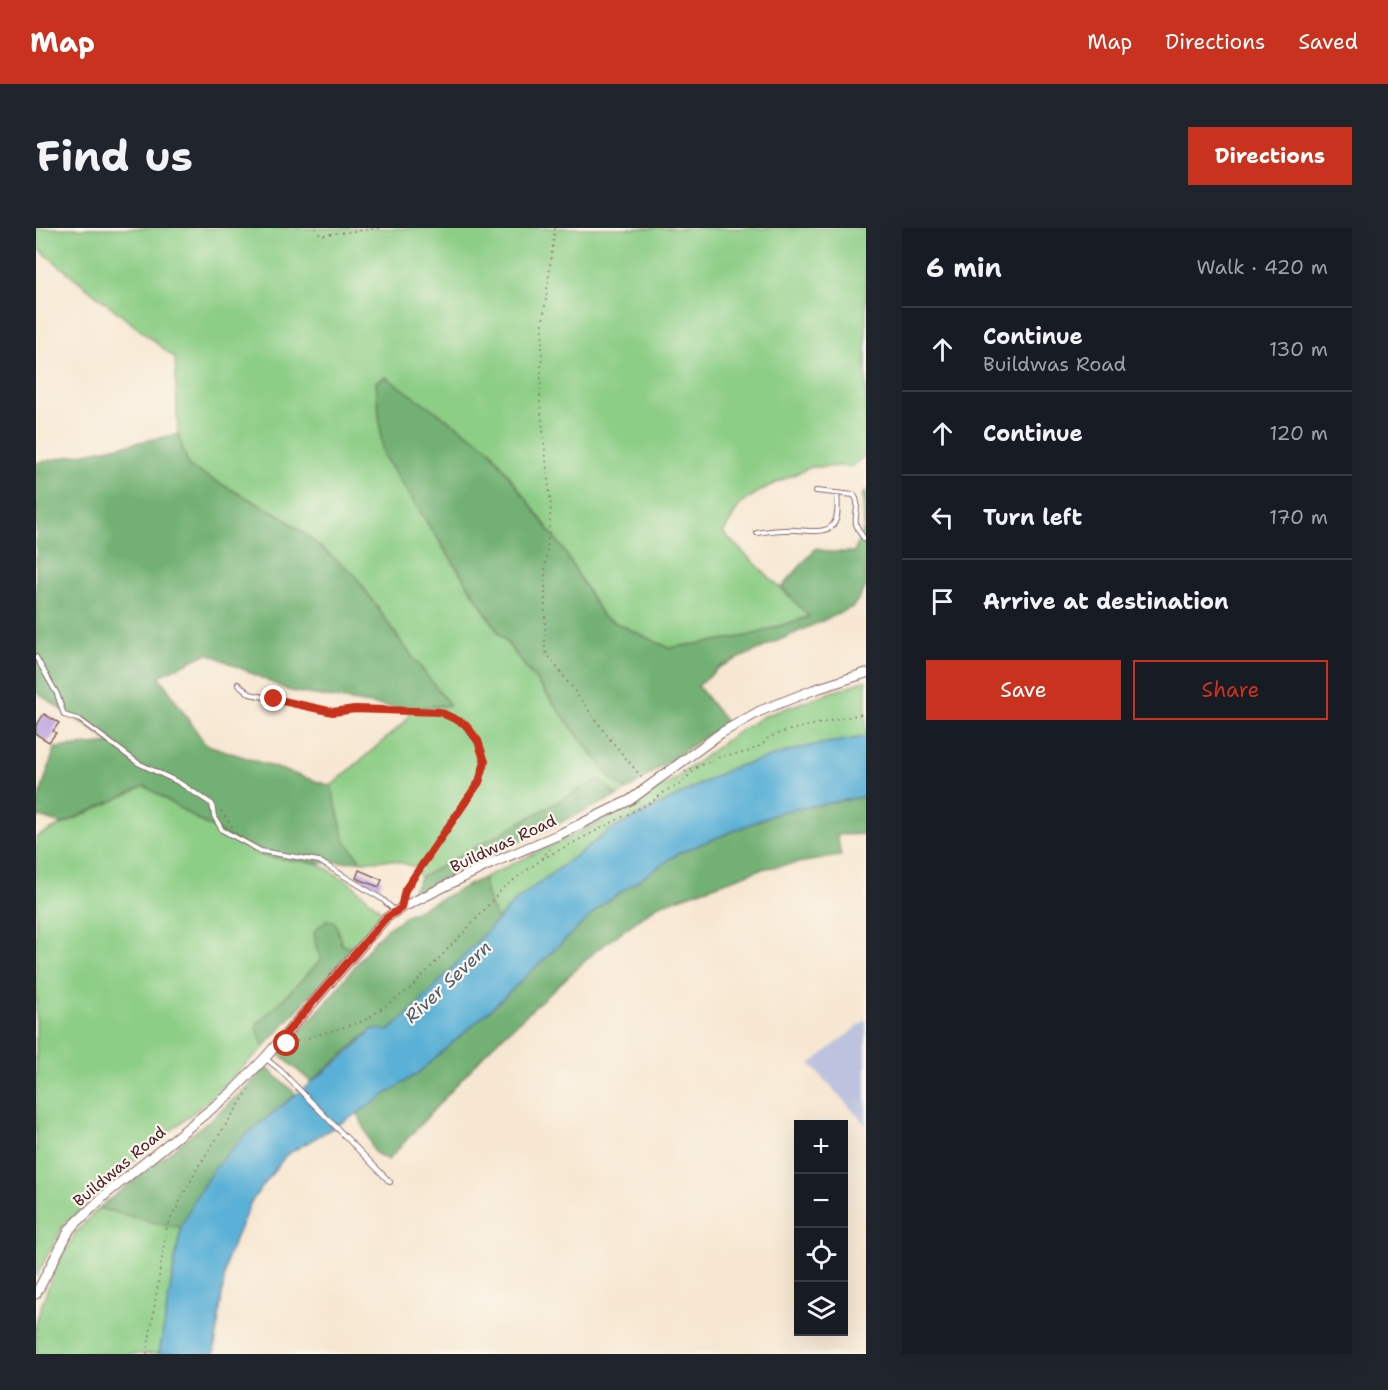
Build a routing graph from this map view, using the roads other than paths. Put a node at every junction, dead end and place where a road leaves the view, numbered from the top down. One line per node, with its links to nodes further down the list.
1 (816, 491): 2 (lane)
2 (837, 494): 3 (lane); 4 (lane)
3 (757, 533)
4 (866, 542)
5 (36, 657): 8 (lane)
6 (866, 673): 8 (street, Buildwas Road)
7 (238, 684): 8 (lane)
8 (398, 910): 9 (street, Buildwas Road)
9 (265, 1058): 10 (lane); 11 (street, Buildwas Road)
10 (390, 1182)
11 (36, 1294)

